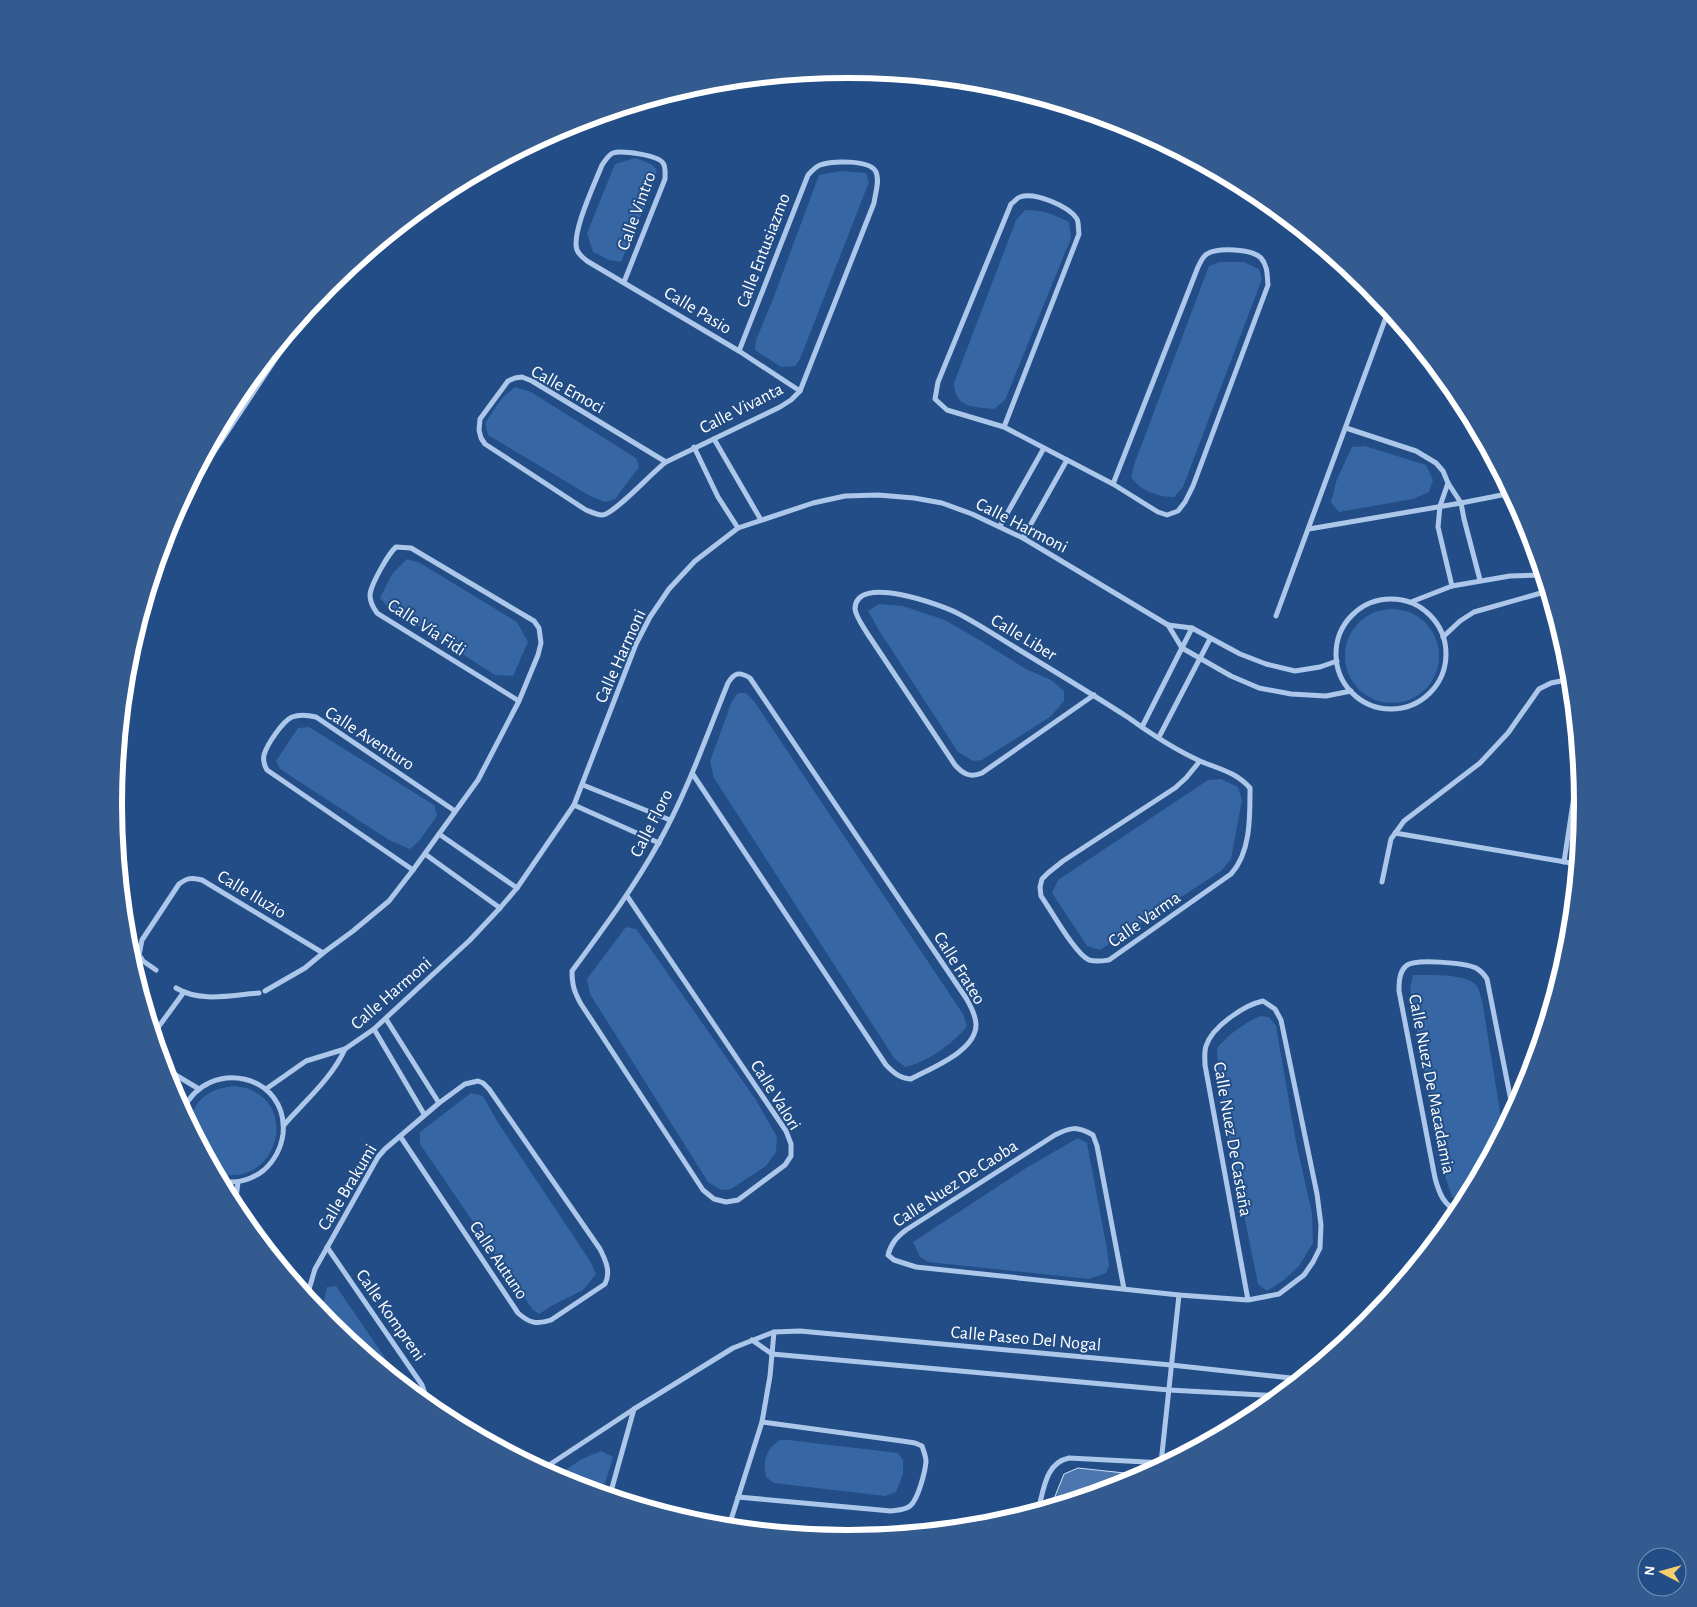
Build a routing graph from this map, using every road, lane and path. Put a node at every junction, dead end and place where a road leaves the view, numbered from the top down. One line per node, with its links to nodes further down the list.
1 (876, 172): 5 (street, Calle Entusiazmo); 7 (street, Calle Vivanta)
2 (580, 255): 3 (street, Calle Pasio); 3 (street, Calle Vintro)
3 (624, 282): 5 (street, Calle Pasio)
4 (1386, 317): 9 (street)
5 (739, 351): 7 (street, Calle Pasio)
6 (276, 359): 13 (street)
7 (800, 391): 10 (street, Calle Vivanta)
8 (1004, 427): 8 (street); 12 (street)
9 (1346, 428): 16 (street); 25 (street)
10 (714, 438): 11 (street, Calle Vivanta); 22 (street)
11 (694, 448): 15 (street, Calle Vivanta); 24 (street)
12 (1044, 448): 14 (street); 23 (street)
13 (212, 455)
14 (1067, 460): 17 (street); 26 (street)
15 (666, 462): 21 (street, Calle Vivanta); 21 (street, Calle Emoci)
16 (1448, 483): 19 (street); 20 (street)
17 (1113, 484): 17 (street)
18 (1505, 494): 19 (street)
19 (1461, 503): 20 (street); 28 (street)
20 (1440, 506): 25 (street); 29 (street)
21 (602, 515)
22 (761, 520): 23 (street, Calle Harmoni); 24 (street, Calle Harmoni)
23 (1000, 526): 26 (street, Calle Harmoni)
24 (738, 528): 49 (street, Calle Harmoni)
25 (1309, 529): 32 (street)
26 (1023, 538): 33 (street, Calle Harmoni)
27 (1538, 575): 28 (street)
28 (1480, 580): 29 (street)
29 (1452, 586): 31 (street)
30 (1543, 592): 35 (street)
31 (1411, 602): 35 (street); 39 (street)
32 (1276, 616)
33 (1168, 625): 34 (street, Calle Harmoni); 37 (street, Calle Harmoni)
34 (1192, 628): 36 (street, Calle Harmoni); 37 (street)
35 (1443, 637): 42 (street)
36 (1210, 639): 38 (street); 39 (street, Calle Harmoni)
37 (1182, 648): 38 (street, Calle Harmoni); 45 (street)
38 (1200, 659): 42 (street, Calle Harmoni); 46 (street)
39 (1337, 661): 42 (street)
40 (732, 676): 48 (street, Calle Floro); 48 (street, Calle Frateo)
41 (1564, 681): 55 (street)
42 (1351, 691)
43 (1094, 695): 43 (street, Calle Liber); 45 (street, Calle Liber)
44 (519, 702): 44 (street, Calle Vía Fidi); 53 (street)
45 (1142, 727): 46 (street, Calle Liber)
46 (1159, 738): 47 (street, Calle Liber)
47 (1200, 761): 50 (street, Calle Liber); 50 (street, Calle Varma)
48 (692, 773): 54 (street, Calle Floro)
49 (583, 785): 52 (street, Calle Harmoni); 54 (street)
50 (1250, 788)
51 (1574, 797): 59 (street)
52 (574, 805): 57 (street); 63 (street, Calle Harmoni)
53 (456, 812): 56 (street); 61 (street, Calle Aventuro)
54 (670, 820): 57 (street, Calle Floro)
55 (1395, 833): 59 (street); 62 (street)
56 (439, 834): 58 (street); 63 (street)
57 (659, 843): 64 (street, Calle Floro)
58 (425, 854): 61 (street); 65 (street)
59 (1564, 862): 60 (street)
60 (1572, 863)
61 (413, 870): 66 (street)
62 (1382, 882)
63 (517, 888): 65 (street, Calle Harmoni)
64 (627, 896): 68 (street, Calle Floro); 68 (street, Calle Valori)
65 (500, 908): 73 (street, Calle Harmoni)
66 (323, 953): 67 (street, Calle Iluzio); 70 (street)
67 (156, 970)
68 (572, 971)
69 (176, 988): 71 (street)
70 (265, 991)
71 (184, 992): 72 (street); 74 (street)
72 (258, 993)
73 (386, 1019): 75 (street, Calle Harmoni); 83 (street)
74 (158, 1027)
75 (374, 1029): 76 (street, Calle Harmoni); 84 (street)
76 (345, 1048): 80 (street, Calle Harmoni); 85 (street, Calle Harmoni)
77 (176, 1075): 79 (street)
78 (483, 1083): 83 (street, Calle Brakumi); 86 (street, Calle Autuno)
79 (199, 1088): 80 (street); 82 (street)
80 (266, 1089): 85 (street)
81 (1511, 1100): 90 (street, Calle Nuez De Macadamia)
82 (187, 1102)
83 (439, 1102): 84 (street, Calle Brakumi)
84 (424, 1114): 86 (street, Calle Brakumi)
85 (284, 1125): 88 (street)
86 (400, 1136): 91 (street, Calle Brakumi)
87 (229, 1181): 88 (street)
88 (238, 1182): 89 (street)
89 (237, 1193)
90 (1451, 1208)
91 (326, 1247): 93 (street, Calle Brakumi); 103 (street, Calle Kompreni)
92 (1320, 1248): 96 (street, Calle Nuez De Caoba); 96 (street, Calle Nuez De Castaña)
93 (309, 1289)
94 (1124, 1289): 94 (street, Calle Nuez De Caoba); 95 (street, Calle Nuez De Caoba)
95 (1179, 1295): 96 (street, Calle Nuez De Caoba); 100 (street)
96 (1248, 1300)
97 (774, 1332): 98 (street, Calle Paseo Del Nogal); 99 (street); 100 (street, Calle Paseo Del Nogal)
98 (752, 1340): 99 (street); 105 (street, Calle Paseo Del Nogal)
99 (772, 1354): 102 (street); 106 (street)
100 (1171, 1365): 101 (street, Calle Paseo Del Nogal); 102 (street)
101 (1291, 1378)
102 (1168, 1390): 104 (street); 107 (street)
103 (425, 1393)
104 (1268, 1395)
105 (634, 1409): 109 (street, Calle Paseo Del Nogal); 110 (street)
106 (762, 1422): 111 (street); 111 (street)
107 (1163, 1458)
108 (1153, 1462): 112 (street)
109 (549, 1465)
110 (611, 1490)
111 (738, 1497): 113 (street)
112 (1040, 1504)
113 (731, 1520)

